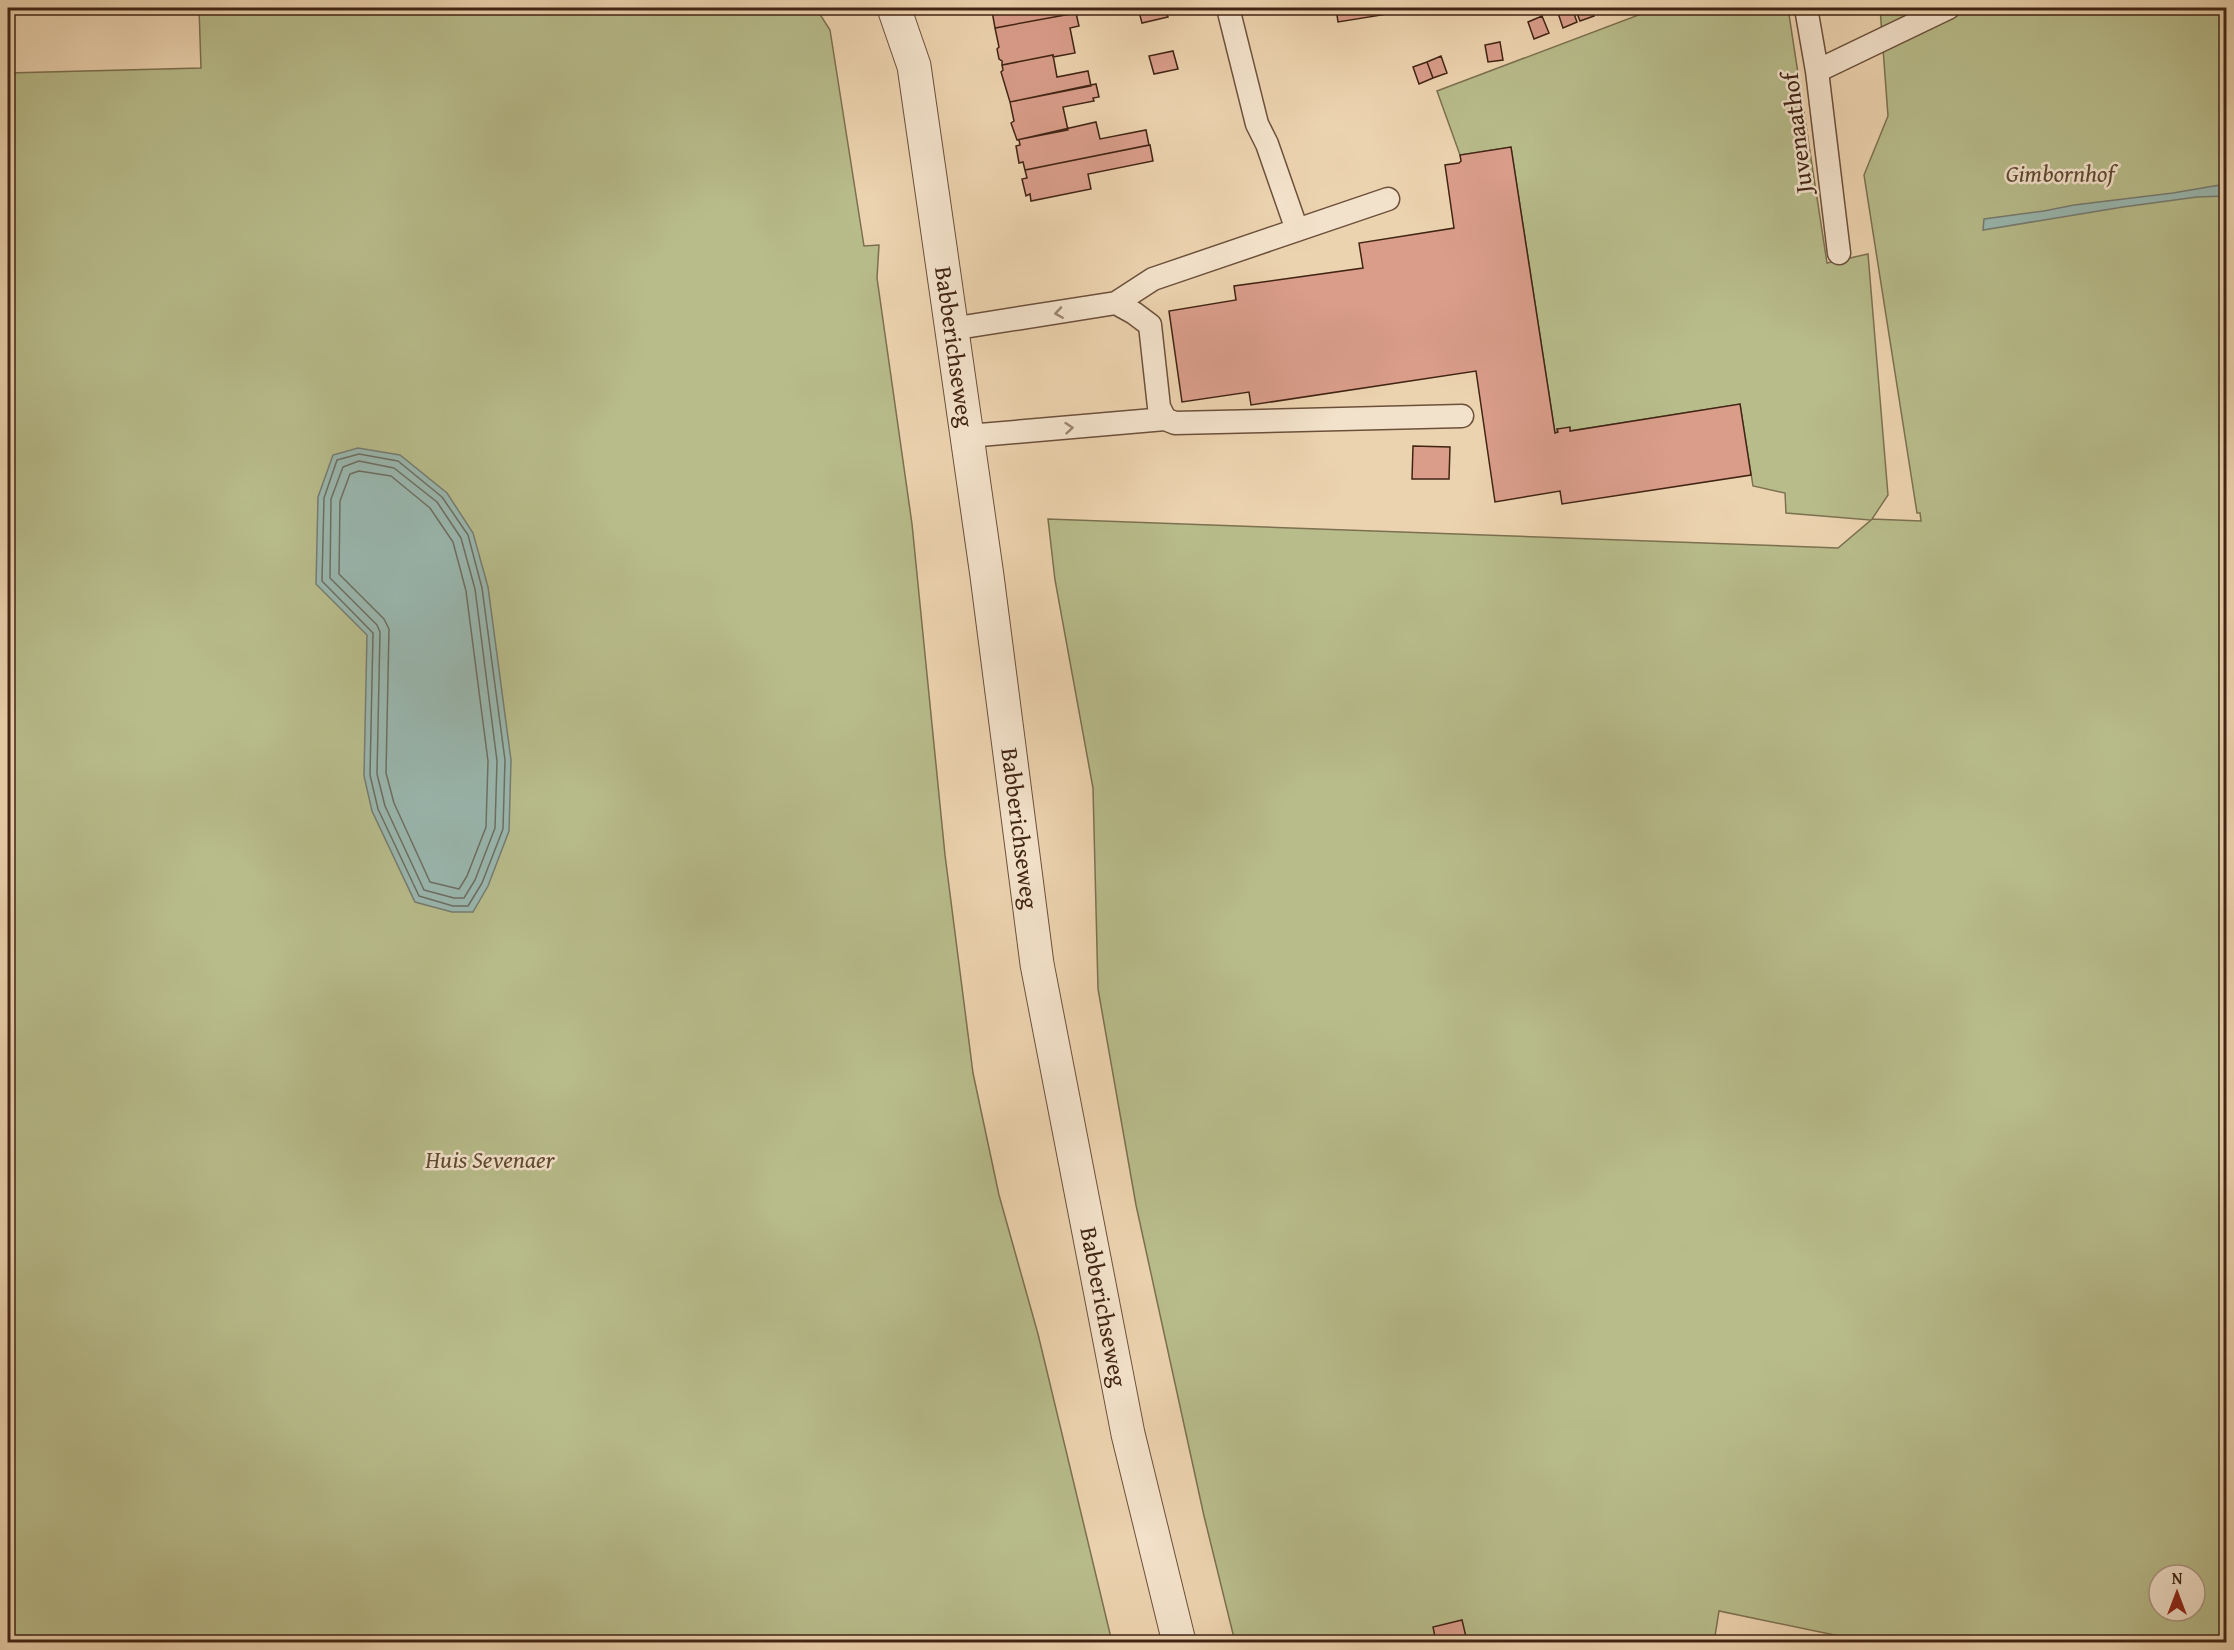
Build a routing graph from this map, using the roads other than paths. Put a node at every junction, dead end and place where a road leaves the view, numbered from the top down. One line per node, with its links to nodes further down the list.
1 (894, 8): 10 (street, Babberichseweg)
2 (1228, 8): 7 (lane)
3 (1806, 8): 5 (lane, Juvenaathof)
4 (1948, 8): 5 (lane)
5 (1817, 71): 8 (lane, Juvenaathof)
6 (1388, 198): 7 (lane)
7 (1297, 230): 9 (lane)
8 (1839, 253)
9 (1116, 303): 10 (lane, one-way to 10); 12 (lane)
10 (951, 329): 13 (street, Babberichseweg)
11 (1462, 416): 12 (lane)
12 (1165, 418): 13 (lane, one-way to 12)
13 (968, 436): 14 (street, Babberichseweg)
14 (1179, 1642)

